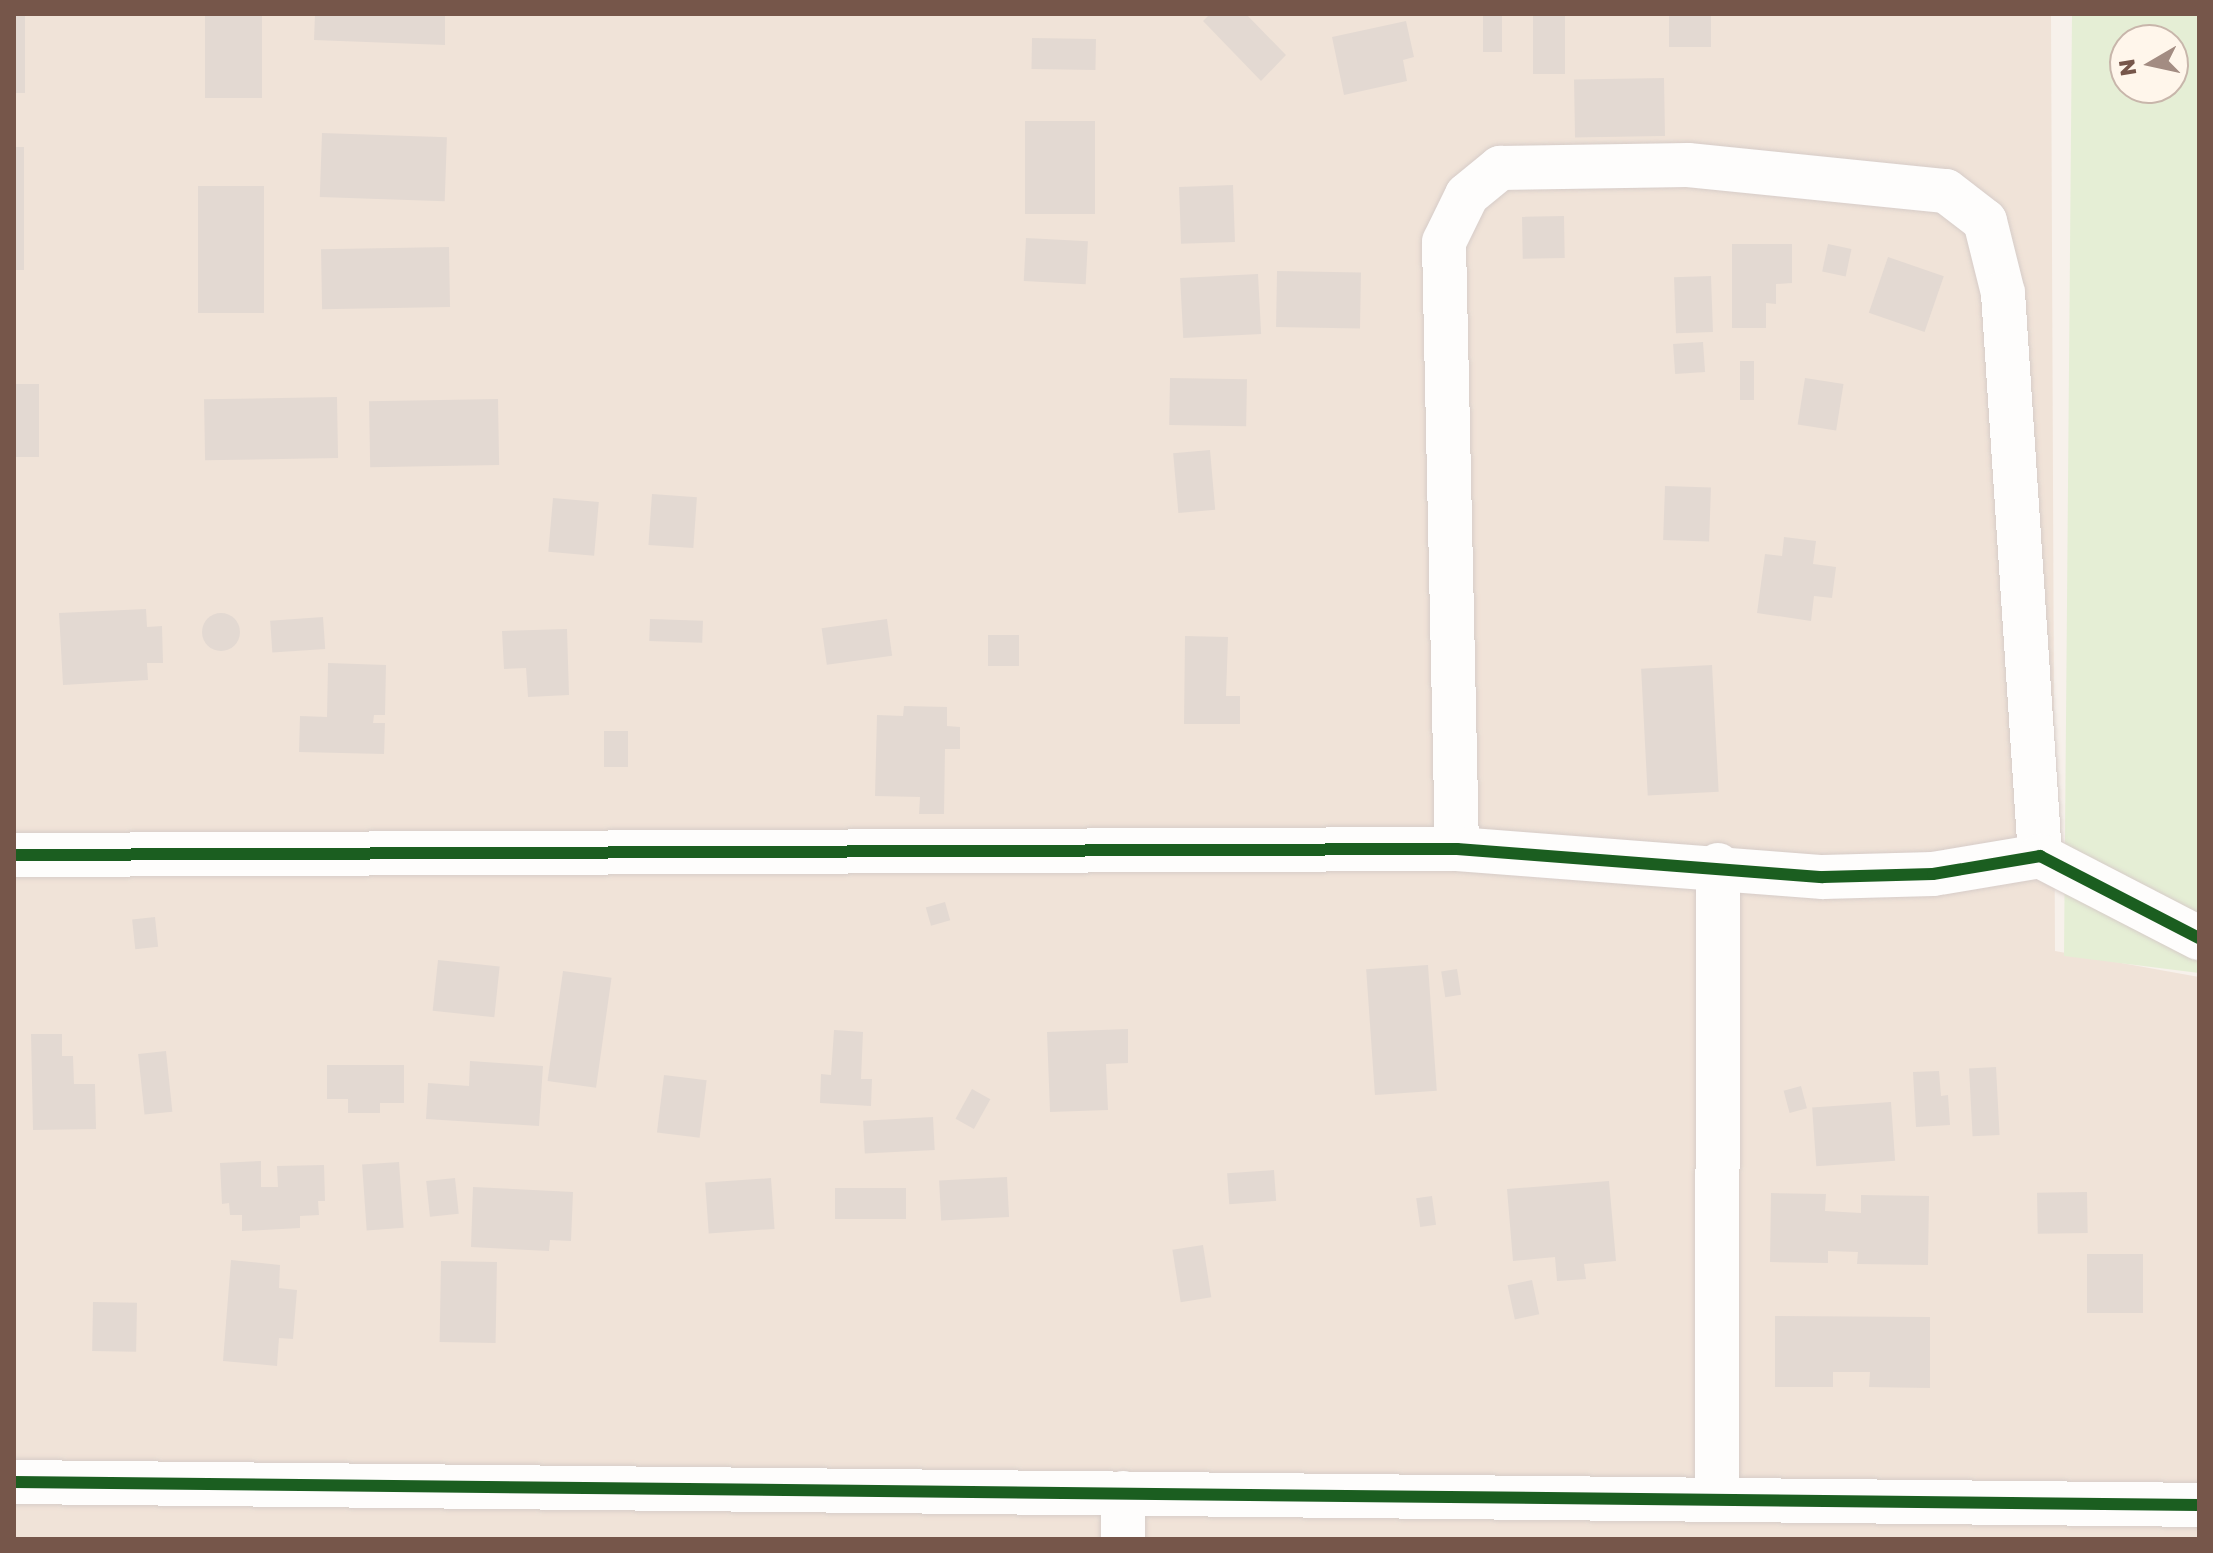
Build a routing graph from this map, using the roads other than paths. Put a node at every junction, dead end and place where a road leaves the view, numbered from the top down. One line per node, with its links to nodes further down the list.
1 (1457, 849): 2 (street); 3 (street); 4 (street)
2 (14, 855)
3 (2040, 856): 4 (street); 5 (street)
4 (1718, 865): 8 (street)
5 (2199, 938)
6 (14, 1482): 7 (street)
7 (1123, 1493): 8 (street); 10 (street)
8 (1717, 1500): 9 (street)
9 (2199, 1505)
10 (1123, 1539)

